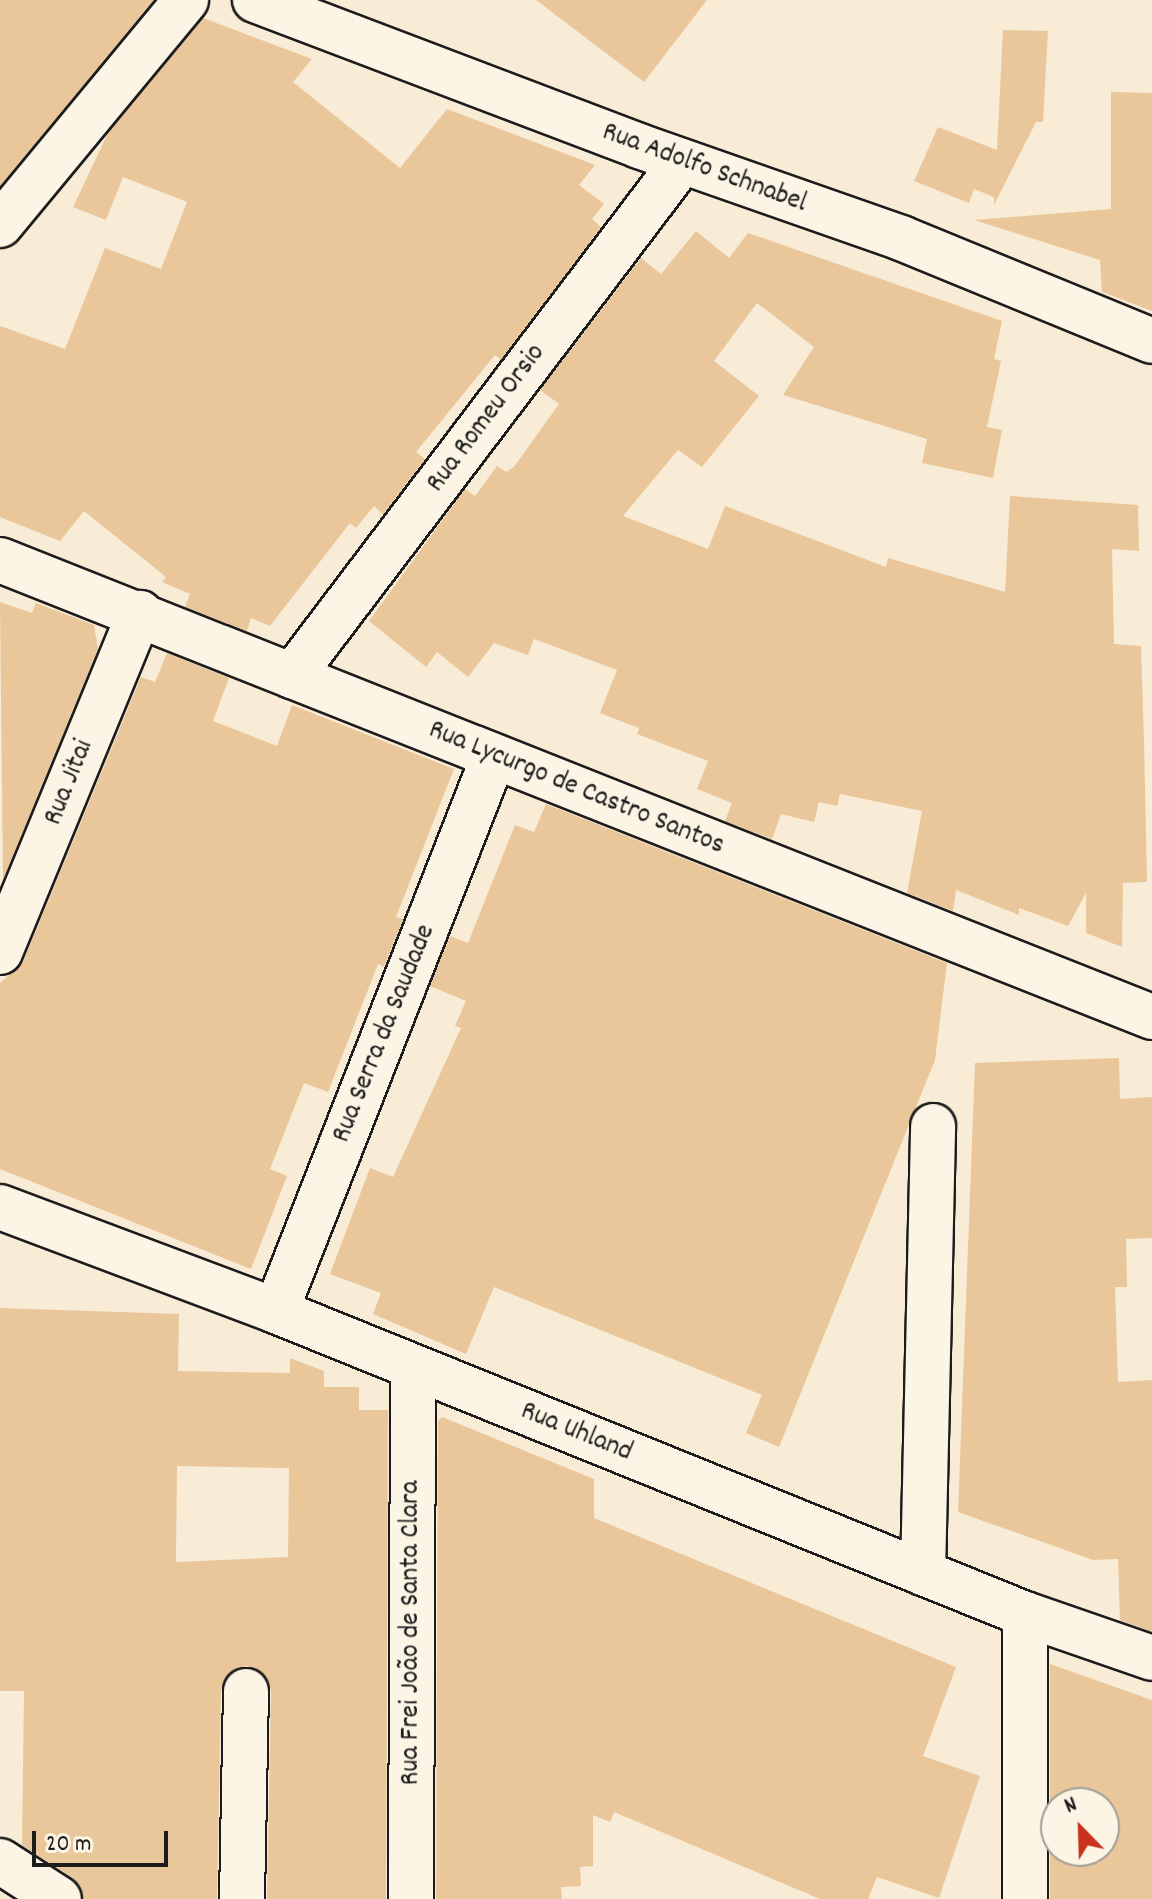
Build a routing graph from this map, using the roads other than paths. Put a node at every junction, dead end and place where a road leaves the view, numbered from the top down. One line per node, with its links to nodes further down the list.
1 (186, 0): 4 (street)
2 (255, 0): 3 (street, Rua Adolfo Schnabel)
3 (682, 162): 5 (street, Rua Adolfo Schnabel); 8 (street, Rua Romeu Orsio)
4 (0, 225)
5 (1152, 341)
6 (0, 560): 7 (street, Rua Lycurgo de Castro Santos)
7 (140, 613): 8 (street, Rua Lycurgo de Castro Santos); 10 (street, Rua Jitai)
8 (292, 676): 9 (street, Rua Lycurgo de Castro Santos)
9 (494, 756): 11 (street, Rua Lycurgo de Castro Santos); 14 (street, Rua Serra da Saudade)
10 (0, 952)
11 (1152, 1017)
12 (933, 1126): 16 (street)
13 (0, 1207): 14 (street, Rua Uhland)
14 (276, 1311): 15 (street, Rua Uhland)
15 (413, 1367): 16 (street, Rua Uhland); 23 (street, Rua Frei João de Santa Clara)
16 (923, 1573): 17 (street, Rua Uhland)
17 (1025, 1614): 18 (street, Rua Uhland); 24 (street)
18 (1152, 1658)
19 (246, 1691): 22 (street)
20 (0, 1861): 21 (street)
21 (59, 1899)
22 (242, 1899)
23 (411, 1899)
24 (1025, 1899)

